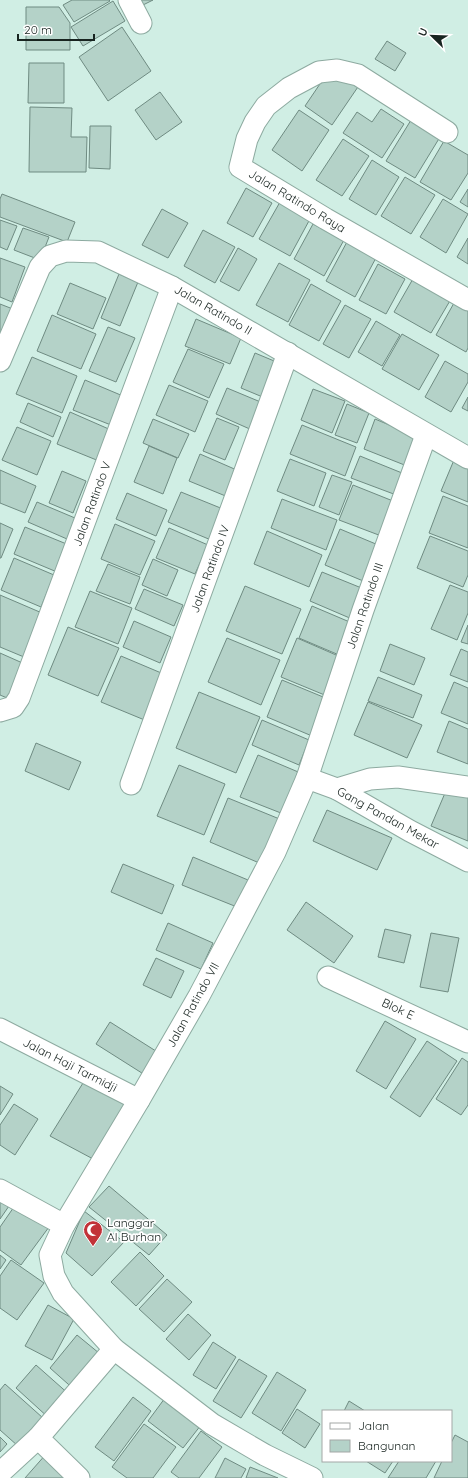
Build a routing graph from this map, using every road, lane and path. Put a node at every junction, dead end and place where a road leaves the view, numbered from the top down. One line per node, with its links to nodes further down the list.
1 (129, 0): 2 (street)
2 (141, 23)
3 (447, 132): 5 (street, Jalan Ratindo Raya)
4 (172, 287): 6 (street, Jalan Ratindo II); 7 (street, Jalan Ratindo II); 10 (street, Jalan Ratindo V)
5 (468, 300)
6 (288, 353): 8 (street, Jalan Ratindo II); 12 (street, Jalan Ratindo IV)
7 (0, 361)
8 (426, 435): 9 (street, Jalan Ratindo II); 11 (street, Jalan Ratindo III)
9 (468, 458)
10 (0, 711)
11 (307, 778): 14 (street, Gang Pandan Mekar); 19 (street, Jalan Ratindo VII)
12 (131, 784)
13 (468, 787): 14 (street)
14 (337, 789): 15 (street, Gang Pandan Mekar)
15 (468, 861)
16 (328, 977): 18 (street, Blok E)
17 (0, 1029): 19 (street, Jalan Haji Tarmidji)
18 (468, 1042)
19 (139, 1100): 21 (street, Jalan Ratindo VII)
20 (0, 1190): 21 (street)
21 (64, 1225): 22 (street, Jalan Ratindo VII)
22 (114, 1349): 23 (street); 26 (street, Jalan Ratindo VII)
23 (38, 1438): 24 (street); 25 (street)
24 (0, 1473)
25 (79, 1478)
26 (312, 1478)

